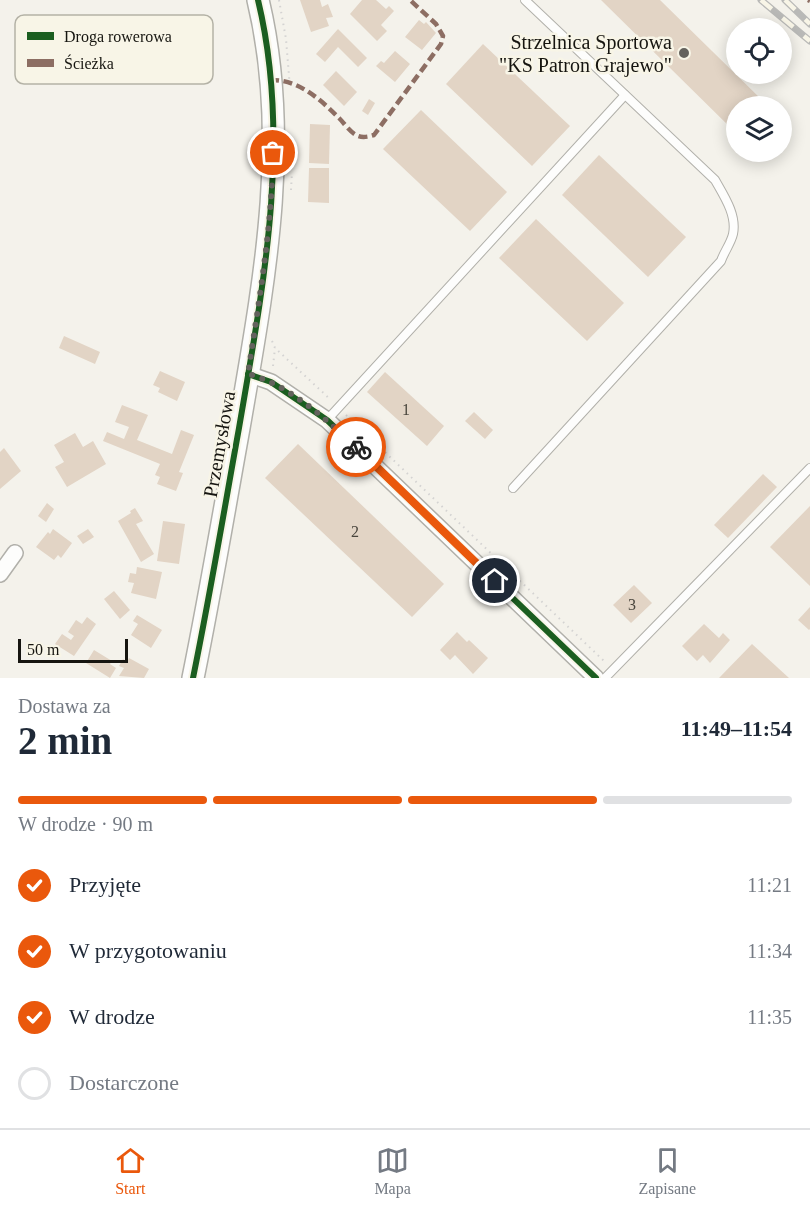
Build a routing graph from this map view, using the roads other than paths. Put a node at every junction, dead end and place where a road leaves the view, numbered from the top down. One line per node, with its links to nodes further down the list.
1 (258, 0): 4 (street, Przemysłowa)
2 (525, 0): 3 (lane)
3 (625, 95): 5 (lane); 7 (lane)
4 (248, 374): 5 (street); 10 (street, Przemysłowa)
5 (327, 420): 11 (street)
6 (810, 468): 12 (lane)
7 (513, 488)
8 (15, 553): 9 (street)
9 (0, 574)
10 (193, 678)
11 (596, 678)
12 (605, 678)

